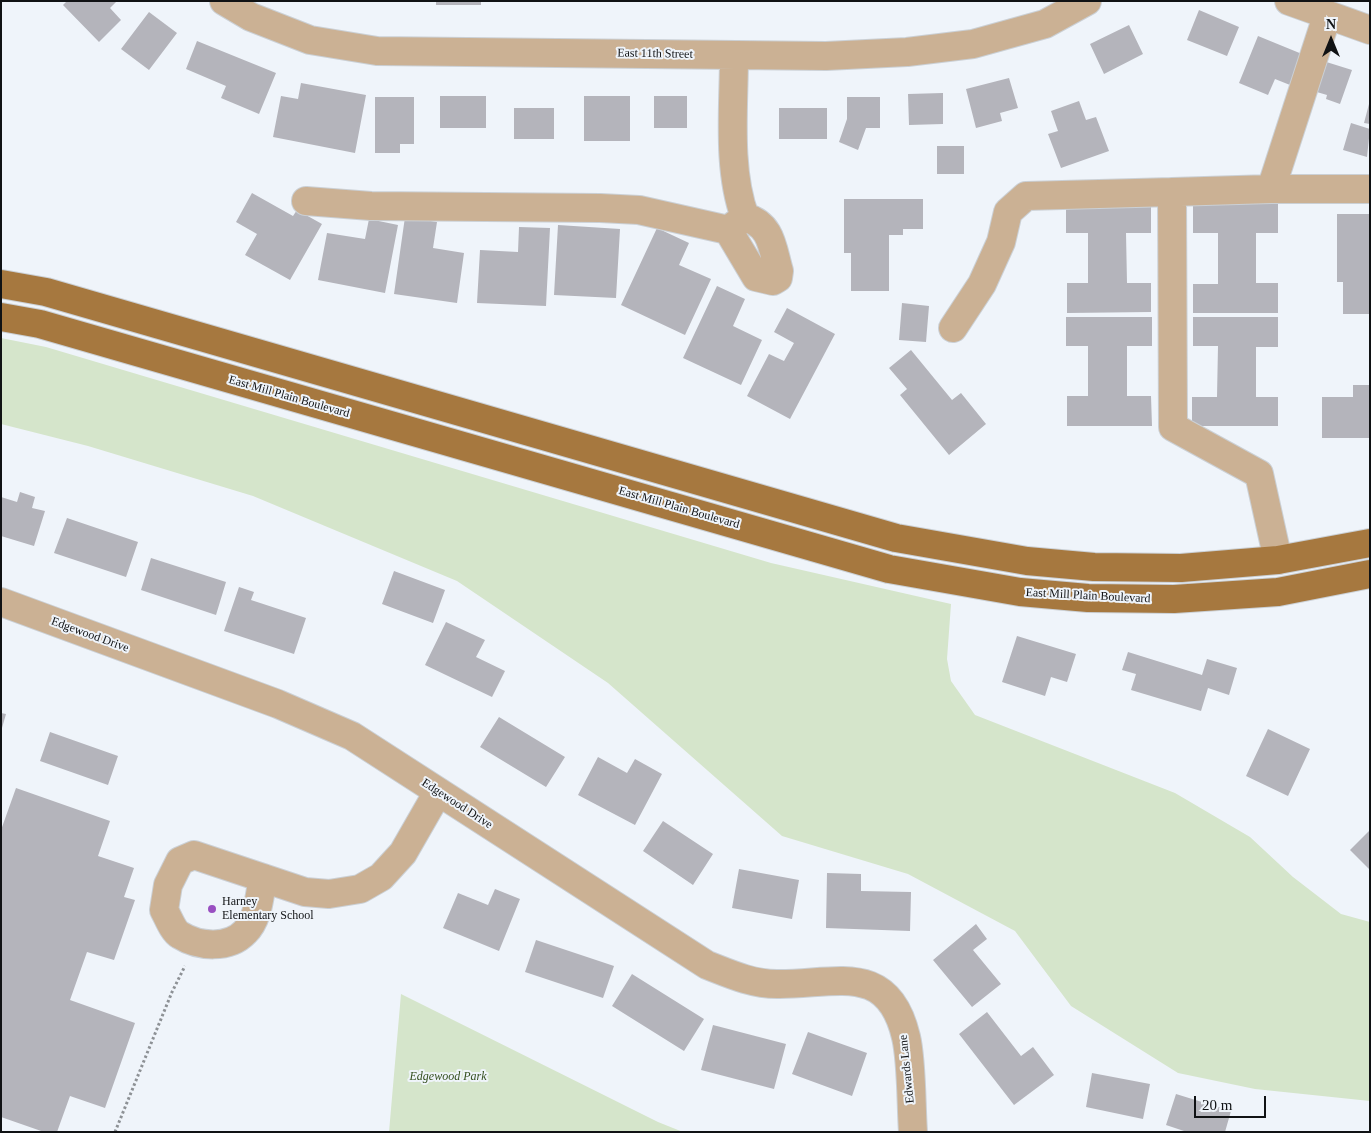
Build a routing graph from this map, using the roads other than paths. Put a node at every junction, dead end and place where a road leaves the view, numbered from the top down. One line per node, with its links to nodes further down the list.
1 (224, 1): 6 (street, East 11th Street)
2 (1087, 1): 6 (street, East 11th Street)
3 (1289, 1): 4 (street)
4 (1326, 16): 5 (street); 7 (street)
5 (1370, 30)
6 (734, 55): 10 (street)
7 (1271, 189): 8 (street); 9 (street)
8 (1370, 189)
9 (1172, 192): 13 (street); 15 (street)
10 (306, 201)
11 (1, 284): 15 (main road)
12 (1, 316): 16 (main road, East Mill Plain Boulevard)
13 (953, 328)
14 (1370, 544): 15 (main road)
15 (1278, 560)
16 (1370, 574)
17 (1, 602): 18 (street, Edgewood Drive)
18 (438, 792): 19 (street); 20 (street, Edgewood Drive)
19 (262, 878): 19 (street)
20 (896, 1008): 21 (street, Edwards Lane)
21 (913, 1132)

